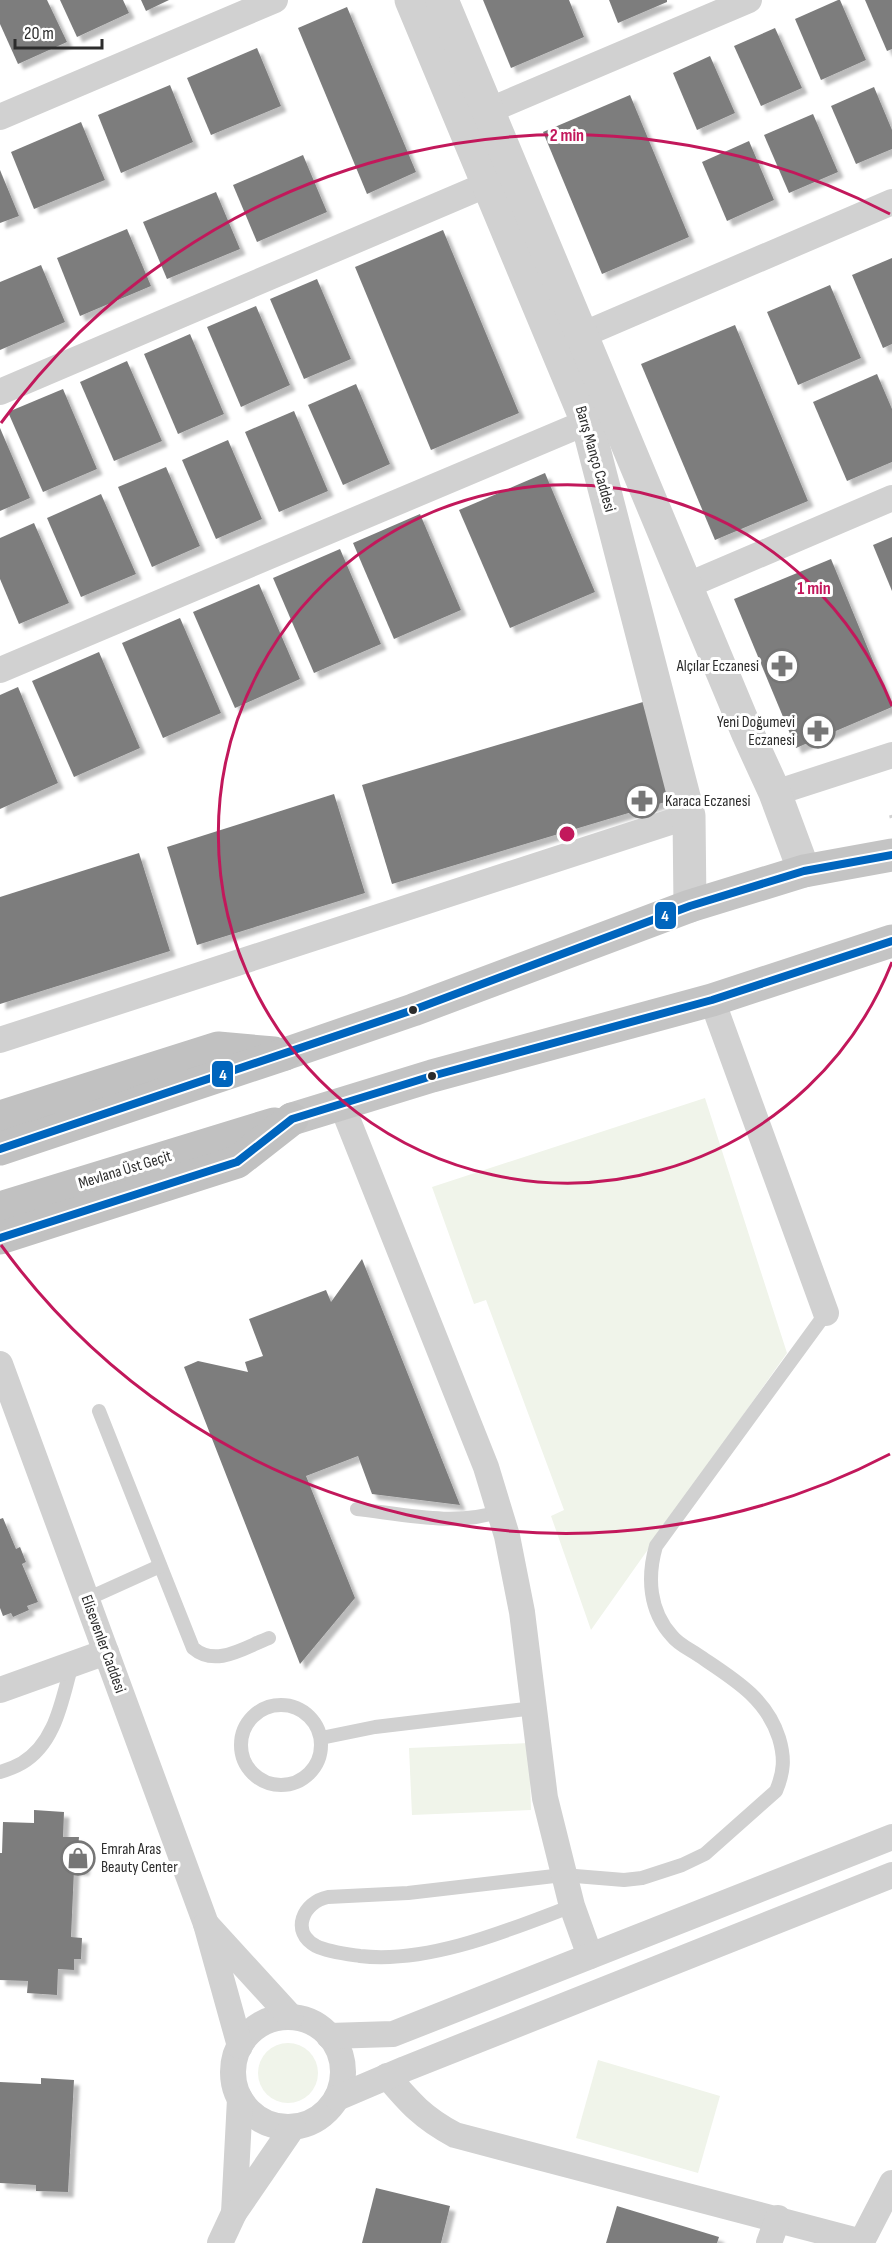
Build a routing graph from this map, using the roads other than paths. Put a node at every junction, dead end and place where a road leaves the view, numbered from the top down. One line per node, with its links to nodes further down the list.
1 (275, 0): 6 (street)
2 (411, 0): 7 (street, Barış Manço Caddesi)
3 (442, 0): 5 (street, Barış Manço Caddesi)
4 (749, 0): 5 (street)
5 (488, 111): 9 (street, Barış Manço Caddesi)
6 (0, 117)
7 (488, 184): 10 (street); 11 (street, Barış Manço Caddesi)
8 (892, 202): 9 (street)
9 (582, 335): 13 (street, Barış Manço Caddesi)
10 (0, 392)
11 (587, 422): 14 (street); 17 (street, Barış Manço Caddesi)
12 (892, 498): 13 (street)
13 (686, 586): 16 (street, Barış Manço Caddesi)
14 (0, 670)
15 (892, 755): 16 (street)
16 (775, 793): 19 (street, Barış Manço Caddesi)
17 (690, 816): 20 (street, Barış Manço Caddesi); 23 (street)
18 (892, 855): 19 (main road)
19 (804, 871): 20 (main road)
20 (690, 906): 24 (main road)
21 (892, 941): 22 (main road)
22 (712, 999): 25 (main road); 31 (street)
23 (0, 1040)
24 (285, 1054): 26 (highway); 28 (highway)
25 (341, 1103): 27 (main road); 35 (street)
26 (0, 1117)
27 (292, 1119): 29 (highway, Mevlana Üst Geçit); 30 (highway)
28 (0, 1149)
29 (0, 1208)
30 (0, 1238)
31 (826, 1312): 46 (lane)
32 (0, 1364): 37 (street, Elisevenler Caddesi)
33 (99, 1411): 36 (lane)
34 (357, 1509): 35 (lane)
35 (500, 1511): 42 (street)
36 (160, 1566): 37 (lane); 38 (lane)
37 (87, 1599): 39 (street, Elisevenler Caddesi)
38 (269, 1638)
39 (106, 1652): 40 (street); 49 (street, Elisevenler Caddesi)
40 (72, 1664): 41 (street); 44 (lane)
41 (0, 1690)
42 (534, 1708): 43 (lane); 46 (street)
43 (321, 1738): 43 (lane)
44 (0, 1772)
45 (892, 1837): 50 (street)
46 (563, 1875): 48 (street); 48 (lane)
47 (892, 1875): 54 (street)
48 (572, 1906): 50 (street)
49 (206, 1924): 51 (street); 53 (street, Elisevenler Caddesi)
50 (590, 1956): 52 (street)
51 (291, 2017): 52 (street); 53 (street)
52 (329, 2036): 56 (street)
53 (240, 2046): 55 (street)
54 (387, 2076): 56 (street); 60 (street)
55 (240, 2098): 57 (street); 59 (street)
56 (337, 2098): 57 (street)
57 (293, 2127): 59 (street)
58 (892, 2183): 61 (street)
59 (234, 2213): 62 (street)
60 (778, 2218): 61 (street); 63 (street)
61 (862, 2242)
62 (220, 2243)
63 (769, 2243)

